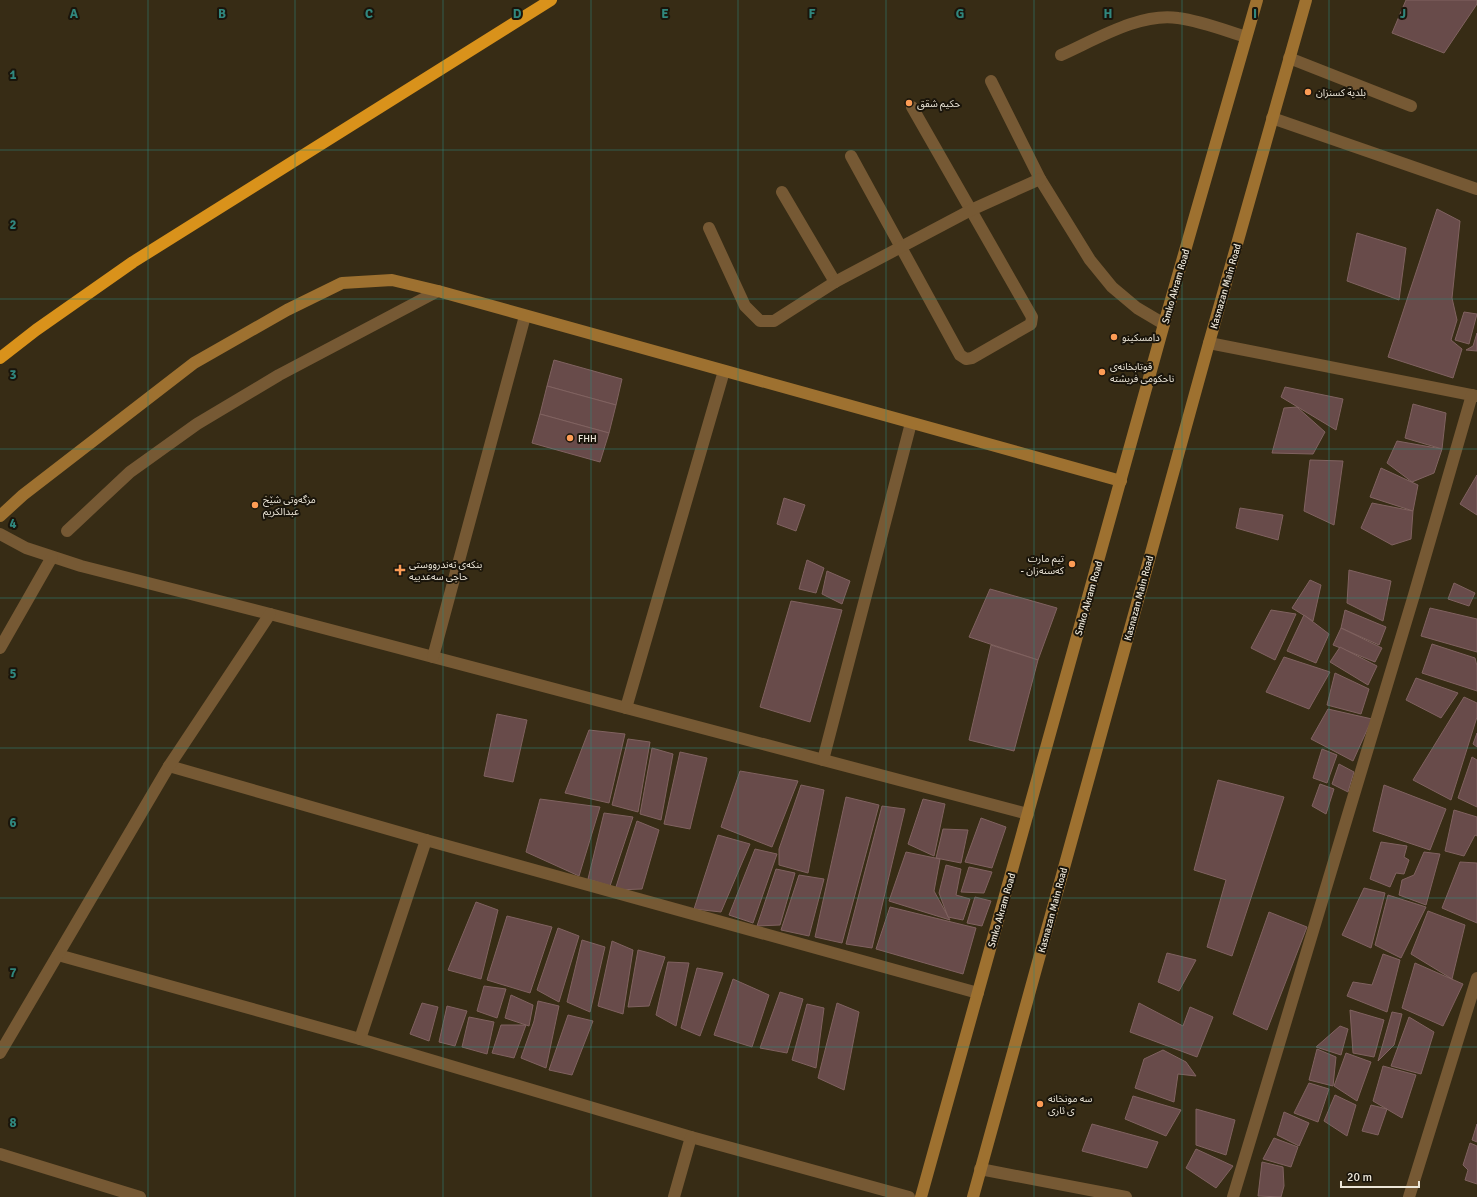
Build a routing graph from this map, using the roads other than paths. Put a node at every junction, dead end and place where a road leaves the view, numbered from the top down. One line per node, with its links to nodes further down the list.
1 (551, 0): 23 (highway)
2 (1257, 0): 4 (street, Smko Akram Road)
3 (1306, 0): 6 (street, Kasnazan Main Road)
4 (1246, 37): 5 (street); 21 (street, Smko Akram Road)
5 (1061, 56)
6 (1289, 58): 8 (street); 10 (street, Kasnazan Main Road)
7 (991, 81): 12 (street)
8 (1410, 106)
9 (912, 107): 15 (street)
10 (1272, 118): 13 (street); 22 (street, Kasnazan Main Road)
11 (851, 156): 17 (street)
12 (1040, 179): 15 (street); 21 (street)
13 (1477, 189)
14 (782, 192): 18 (street)
15 (971, 210): 17 (street); 17 (street)
16 (709, 228): 18 (street)
17 (901, 247): 18 (street)
18 (835, 282)
19 (438, 291): 20 (street); 28 (street); 29 (street)
20 (525, 316): 24 (street); 34 (street)
21 (1164, 324): 27 (street, Smko Akram Road)
22 (1209, 343): 25 (street); 47 (street, Kasnazan Main Road)
23 (0, 358)
24 (724, 371): 26 (street); 35 (street)
25 (1474, 395): 54 (street)
26 (911, 423): 27 (street); 36 (street)
27 (1120, 481): 38 (street, Smko Akram Road)
28 (0, 516)
29 (67, 531)
30 (0, 534): 31 (street)
31 (52, 557): 32 (street); 33 (street)
32 (270, 614): 34 (street); 37 (street)
33 (0, 648)
34 (433, 657): 35 (street)
35 (626, 708): 36 (street)
36 (823, 760): 38 (street)
37 (168, 766): 39 (street); 40 (street)
38 (1028, 814): 42 (street, Smko Akram Road)
39 (426, 840): 42 (street); 43 (street)
40 (58, 954): 43 (street); 44 (street)
41 (1477, 978): 55 (street)
42 (978, 993): 51 (street, Smko Akram Road)
43 (360, 1039): 45 (street)
44 (0, 1053)
45 (691, 1137): 49 (street); 50 (street)
46 (0, 1154): 48 (street)
47 (980, 1169): 52 (street, Kasnazan Main Road); 53 (street)
48 (140, 1197)
49 (674, 1197)
50 (909, 1197)
51 (921, 1197)
52 (973, 1197)
53 (1126, 1197)
54 (1233, 1197)
55 (1409, 1197)

